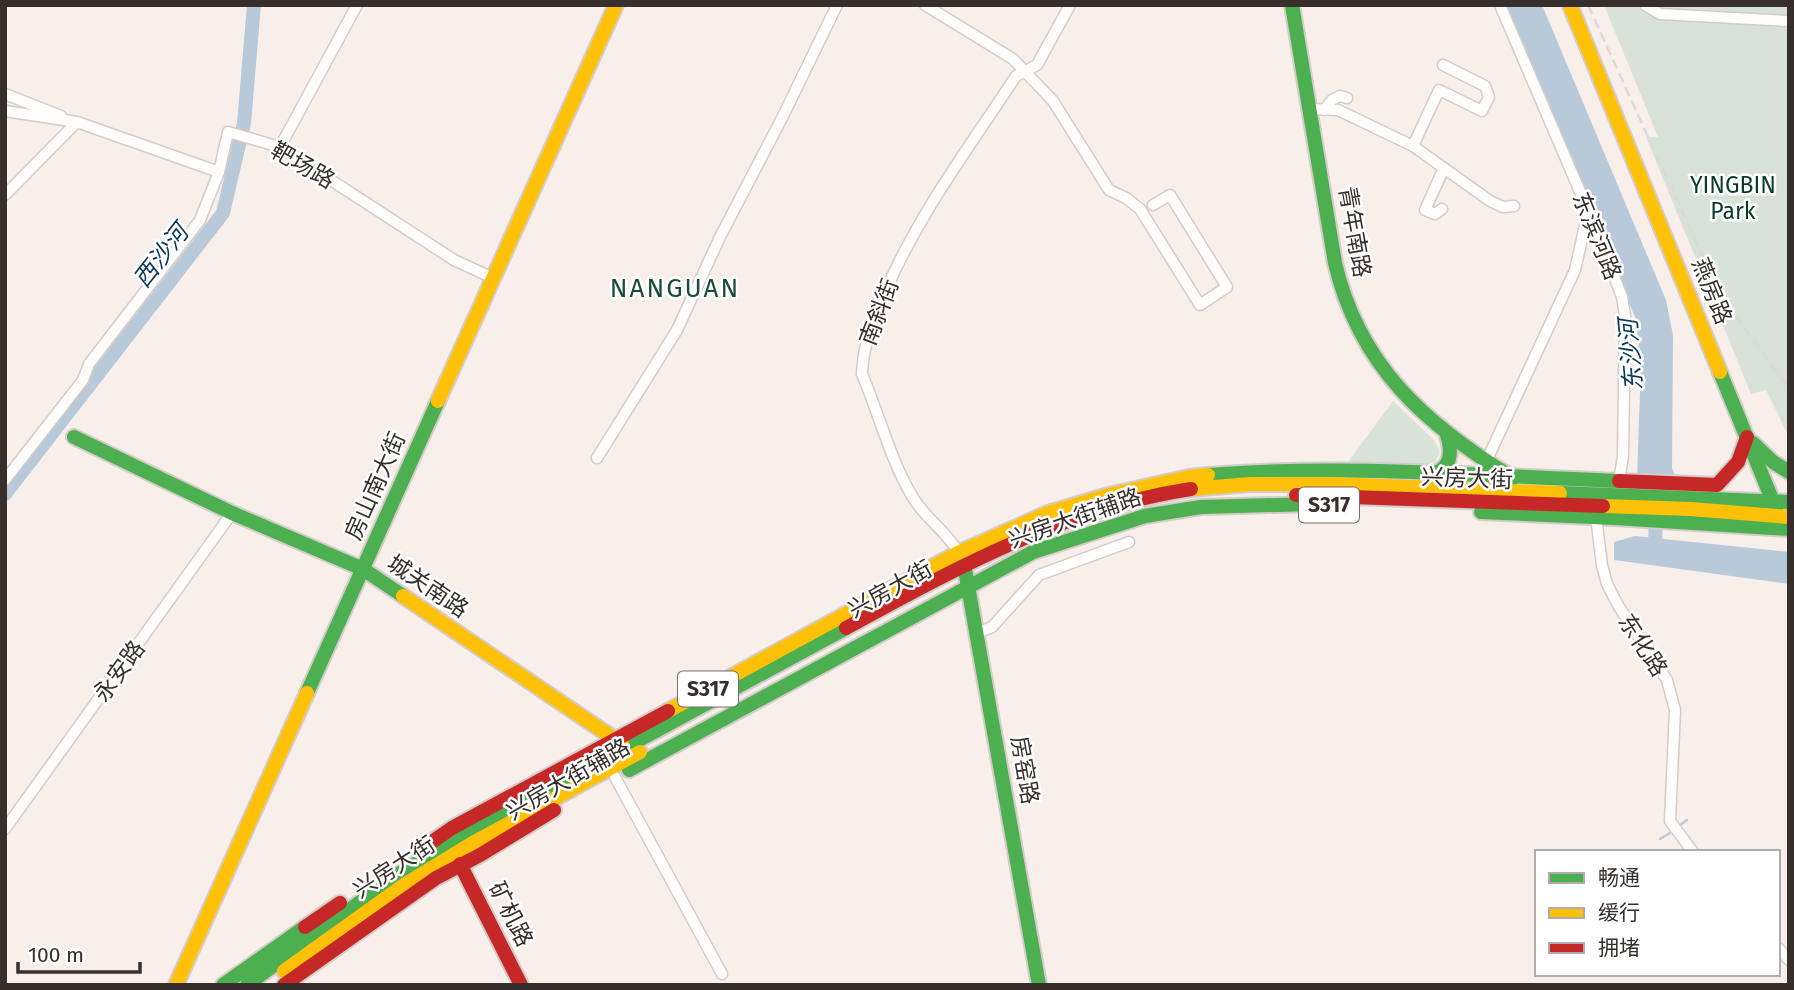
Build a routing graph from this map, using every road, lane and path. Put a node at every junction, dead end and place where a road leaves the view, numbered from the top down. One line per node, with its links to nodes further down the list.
1 (357, 5): 19 (street)
2 (616, 5): 27 (main road, 房山南大街)
3 (837, 5): 31 (street)
4 (925, 5): 12 (street)
5 (1070, 5): 12 (street, 南斜街)
6 (1293, 5): 15 (main road, 青年南路)
7 (1500, 5): 26 (street, 东滨河路)
8 (1570, 5): 30 (main road, 燕房路)
9 (1645, 5): 10 (street)
10 (1789, 21)
11 (1443, 65): 18 (street)
12 (1025, 71): 23 (street); 57 (street, 南斜街)
13 (5, 94): 17 (street)
14 (1348, 98): 15 (street)
15 (1317, 109): 18 (street); 28 (main road, 青年南路)
16 (5, 111): 17 (street)
17 (77, 122): 21 (street); 22 (street)
18 (1413, 146): 20 (street)
19 (280, 147): 21 (street, 靶场路); 27 (street, 靶场路)
20 (1444, 168): 24 (street); 25 (street)
21 (219, 172): 37 (street, 靶场路)
22 (5, 195)
23 (1153, 205)
24 (1514, 206)
25 (1442, 209)
26 (1588, 211): 32 (street); 42 (street, 东滨河路)
27 (493, 278): 56 (main road, 房山南大街)
28 (1446, 433): 32 (main road, 青年南路); 35 (main road)
29 (74, 437): 47 (main road, 城关南路)
30 (1747, 437): 34 (main road); 43 (main road, 燕房路); 45 (main road)
31 (597, 458)
32 (1486, 462): 36 (main road, 青年南路)
33 (1327, 471): 35 (main road, 兴房大街 / S317); 38 (main road); 39 (main road, 兴房大街 / S317)
34 (1789, 472)
35 (1426, 475): 36 (main road, 兴房大街 / S317)
36 (1514, 479): 40 (main road); 42 (main road, 兴房大街 / S317)
37 (5, 480)
38 (1279, 484): 40 (main road, 兴房大街 / S317); 46 (main road, 兴房大街 / S317)
39 (1129, 490): 46 (main road); 51 (main road, 兴房大街 / S317)
40 (1555, 493): 42 (main road, 兴房大街 / S317)
41 (1472, 501): 42 (main road, 兴房大街 / S317); 48 (main road); 52 (main road, 兴房大街 / S317)
42 (1616, 501): 45 (main road); 45 (main road); 49 (main road)
43 (1773, 501): 44 (main road); 45 (main road); 50 (main road, 燕房路)
44 (1789, 502)
45 (1693, 503): 50 (main road); 53 (main road)
46 (1106, 508): 52 (main road, 兴房大街 / S317)
47 (232, 513): 56 (main road, 城关南路); 65 (street, 永安路)
48 (1493, 513): 49 (main road, 兴房大街辅路 / S317); 55 (main road, 兴房大街辅路 / S317)
49 (1596, 517): 67 (street, 东化路)
50 (1784, 517)
51 (1036, 518): 52 (main road); 57 (main road, 兴房大街 / S317)
52 (1063, 527): 55 (main road); 57 (main road, 兴房大街 / S317)
53 (1789, 529)
54 (1129, 542): 58 (street)
55 (1049, 547): 57 (main road, 兴房大街辅路 / S317)
56 (363, 569): 61 (main road, 城关南路); 74 (main road, 房山南大街)
57 (964, 569): 58 (main road, 房窑路); 59 (main road, 兴房大街 / S317); 60 (main road, 兴房大街辅路 / S317); 61 (main road, 兴房大街 / S317)
58 (977, 633): 78 (main road, 房窑路)
59 (856, 634): 60 (main road); 64 (main road, 兴房大街 / S317)
60 (873, 636): 62 (main road, 兴房大街辅路 / S317)
61 (620, 743): 70 (main road, 兴房大街 / S317); 71 (main road, 兴房大街 / S317)
62 (615, 777): 63 (main road, 兴房大街辅路 / S317); 72 (street)
63 (549, 813): 64 (main road); 68 (main road, 兴房大街辅路 / S317)
64 (522, 816): 66 (main road, 兴房大街 / S317)
65 (5, 829)
66 (471, 844): 69 (main road); 73 (main road, 兴房大街 / S317)
67 (1692, 850)
68 (460, 864): 69 (main road, 兴房大街辅路 / S317); 77 (main road, 矿机路)
69 (436, 878): 73 (main road, 兴房大街辅路 / S317)
70 (338, 917): 71 (main road, 兴房大街 / S317); 73 (main road, 兴房大街 / S317)
71 (305, 927): 75 (main road, 兴房大街 / S317)
72 (722, 974)
73 (272, 979): 76 (main road, 兴房大街 / S317)
74 (176, 985)
75 (223, 985)
76 (247, 985)
77 (522, 985)
78 (1039, 985)

